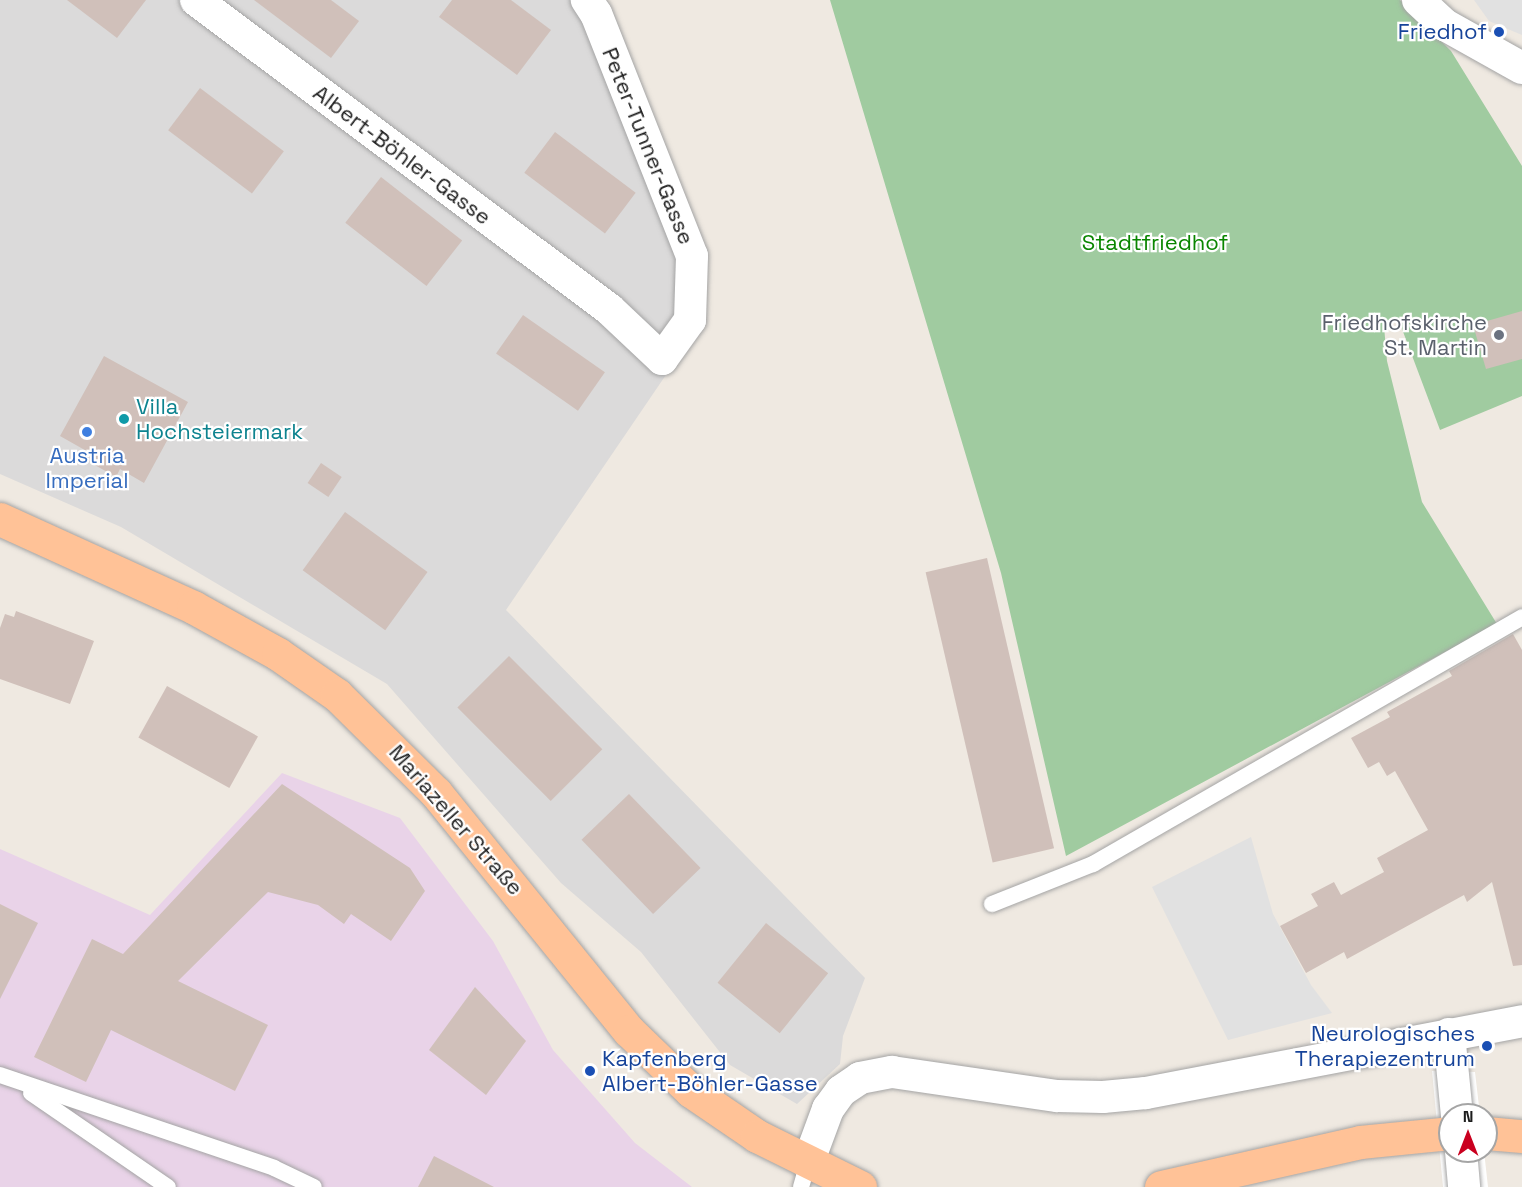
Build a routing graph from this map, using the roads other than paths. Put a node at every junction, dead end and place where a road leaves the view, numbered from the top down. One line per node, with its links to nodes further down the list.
1 (196, 0): 5 (street, Albert-Böhler-Gasse)
2 (587, 0): 5 (street, Peter-Tunner-Gasse)
3 (1418, 0): 4 (street)
4 (1522, 68)
5 (609, 309)
6 (0, 519): 18 (main road, Mariazeller Straße)
7 (1522, 617): 8 (lane)
8 (992, 904)
9 (1522, 1021): 10 (street)
10 (1449, 1034): 13 (street); 18 (street)
11 (0, 1075): 12 (lane)
12 (16, 1083): 19 (lane); 20 (lane)
13 (1456, 1103)
14 (1438, 1134): 22 (main road)
15 (1498, 1134): 16 (main road)
16 (1522, 1136)
17 (1462, 1163): 23 (street)
18 (805, 1175): 21 (main road, Mariazeller Straße)
19 (168, 1187)
20 (314, 1187)
21 (860, 1187)
22 (1161, 1187)
23 (1464, 1187)

